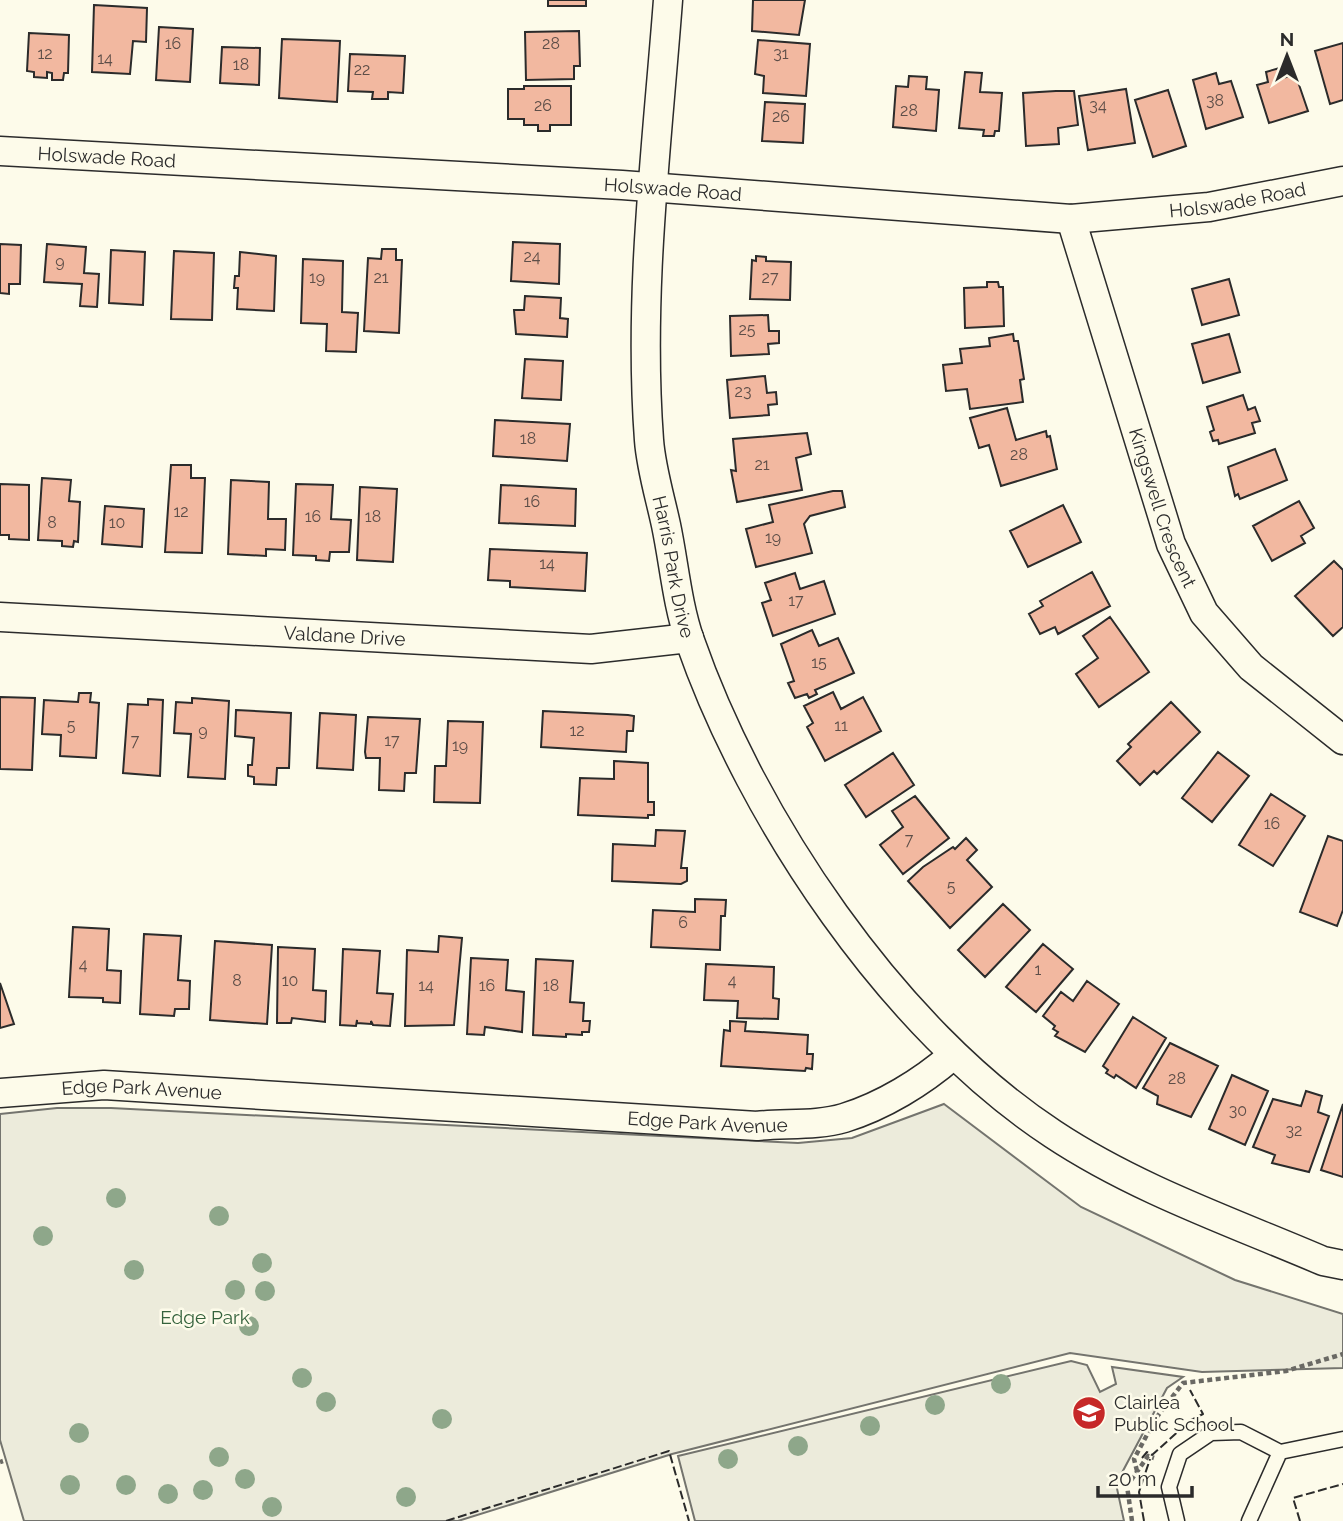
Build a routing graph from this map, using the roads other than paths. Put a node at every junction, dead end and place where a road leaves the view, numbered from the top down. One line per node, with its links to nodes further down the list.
1 (668, 0): 4 (street, Harris Park Drive)
2 (0, 151): 4 (street, Holswade Road)
3 (1343, 181): 5 (street, Holswade Road)
4 (653, 187): 5 (street, Holswade Road); 7 (street, Harris Park Drive)
5 (1071, 219): 8 (street, Kingswell Crescent)
6 (0, 617): 7 (street, Valdane Drive)
7 (689, 638): 9 (street, Harris Park Drive)
8 (1343, 740)
9 (952, 1056): 10 (street, Edge Park Avenue); 11 (street)
10 (0, 1093)
11 (1343, 1265)
12 (1343, 1439): 13 (lane)
13 (1280, 1452): 14 (lane); 15 (lane)
14 (1255, 1517)
15 (1177, 1521)

